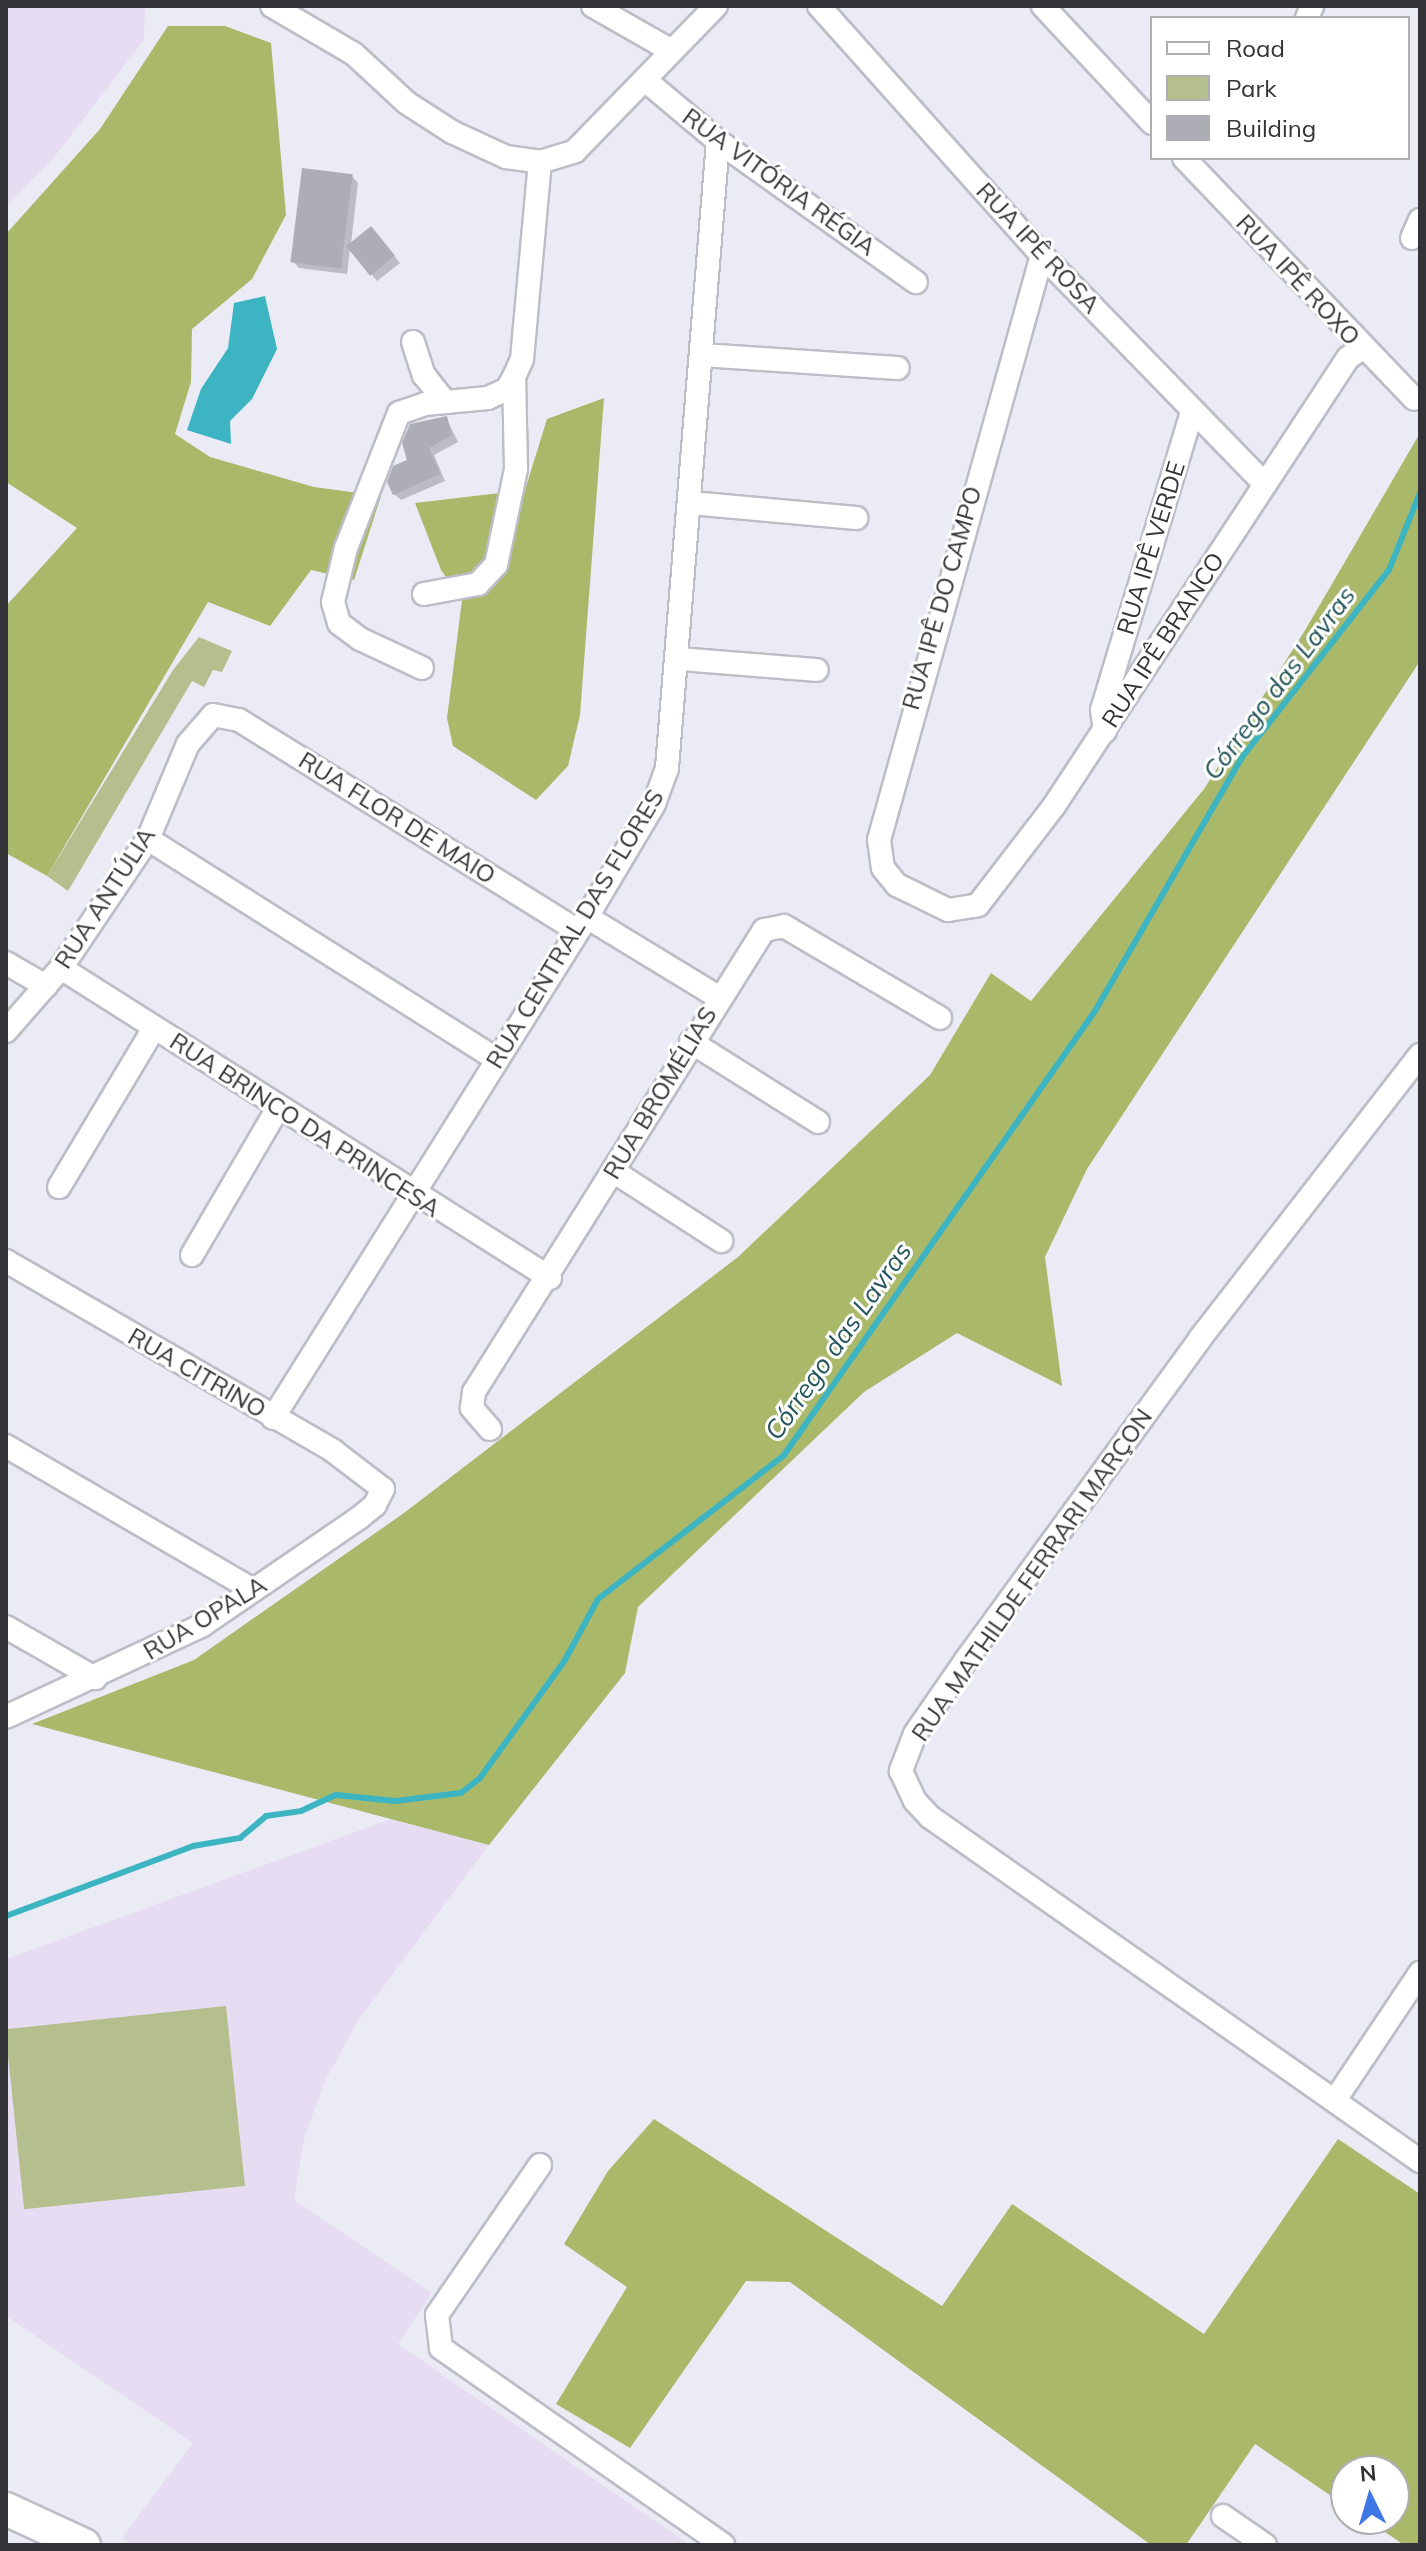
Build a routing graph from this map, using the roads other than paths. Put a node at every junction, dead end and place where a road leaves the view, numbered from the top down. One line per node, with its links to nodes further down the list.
1 (272, 6): 11 (street)
2 (593, 6): 6 (street)
3 (716, 6): 6 (street)
4 (819, 6): 12 (street, RUA IPÊ ROSA)
5 (1043, 6): 8 (street)
6 (672, 51): 7 (street)
7 (645, 80): 9 (street, RUA VITÓRIA RÉGIA); 11 (street)
8 (1150, 121)
9 (718, 141): 13 (street, RUA VITÓRIA RÉGIA); 16 (street, RUA CENTRAL DAS FLORES)
10 (1186, 160): 15 (street, RUA IPÊ ROXO)
11 (540, 162): 18 (street)
12 (1042, 255): 21 (street, RUA IPÊ ROSA); 32 (street, RUA IPÊ DO CAMPO)
13 (916, 282)
14 (413, 342): 20 (street)
15 (1362, 348): 19 (street, RUA IPÊ ROXO); 22 (street, RUA IPÊ BRANCO)
16 (702, 355): 17 (street); 23 (street, RUA CENTRAL DAS FLORES)
17 (898, 368)
18 (514, 377): 20 (street); 25 (street)
19 (1414, 399)
20 (445, 402): 27 (street)
21 (1192, 411): 22 (street, RUA IPÊ ROSA); 30 (street, RUA IPÊ VERDE)
22 (1265, 484): 30 (street, RUA IPÊ BRANCO)
23 (691, 503): 24 (street); 26 (street, RUA CENTRAL DAS FLORES)
24 (856, 518)
25 (424, 594)
26 (680, 659): 28 (street); 33 (street, RUA CENTRAL DAS FLORES)
27 (422, 668)
28 (817, 670)
29 (213, 715): 31 (street, RUA ANTÚLIA); 33 (street, RUA FLOR DE MAIO)
30 (1105, 731): 32 (street, RUA IPÊ BRANCO)
31 (148, 839): 35 (street, RUA ANTÚLIA); 43 (street)
32 (948, 910)
33 (583, 924): 37 (street, RUA FLOR DE MAIO); 43 (street, RUA CENTRAL DAS FLORES)
34 (6, 963): 36 (street)
35 (61, 968): 36 (street, RUA ANTÚLIA); 39 (street, RUA BRINCO DA PRINCESA)
36 (46, 986): 40 (street, RUA ANTÚLIA)
37 (718, 997): 38 (street, RUA BROMÉLIAS); 41 (street, RUA BROMÉLIAS)
38 (940, 1018)
39 (154, 1028): 44 (street, RUA BRINCO DA PRINCESA); 47 (street)
40 (6, 1031)
41 (691, 1042): 45 (street); 46 (street, RUA BROMÉLIAS)
42 (1420, 1055): 62 (street, RUA MATHILDE FERRARI MARÇON)
43 (497, 1060): 48 (street, RUA CENTRAL DAS FLORES)
44 (278, 1108): 48 (street, RUA BRINCO DA PRINCESA); 50 (street)
45 (818, 1122)
46 (613, 1171): 49 (street); 52 (street, RUA BROMÉLIAS)
47 (59, 1187)
48 (413, 1195): 52 (street, RUA BRINCO DA PRINCESA); 53 (street, RUA CENTRAL DAS FLORES)
49 (721, 1241)
50 (192, 1255)
51 (6, 1261): 53 (street, RUA CITRINO)
52 (550, 1278): 54 (street, RUA BROMÉLIAS)
53 (273, 1418): 56 (street, RUA CITRINO)
54 (490, 1429)
55 (6, 1446): 57 (street)
56 (383, 1489): 57 (street, RUA OPALA)
57 (253, 1590): 59 (street, RUA OPALA)
58 (6, 1627): 59 (street)
59 (95, 1678): 60 (street, RUA OPALA)
60 (6, 1717)
61 (1420, 1973): 62 (street)
62 (1335, 2100): 63 (street, RUA MATHILDE FERRARI MARÇON)
63 (1420, 2161)
64 (540, 2165): 68 (street)
65 (6, 2509): 67 (street)
66 (1223, 2516): 69 (street)
67 (84, 2545)
68 (723, 2545)
69 (1265, 2545)

